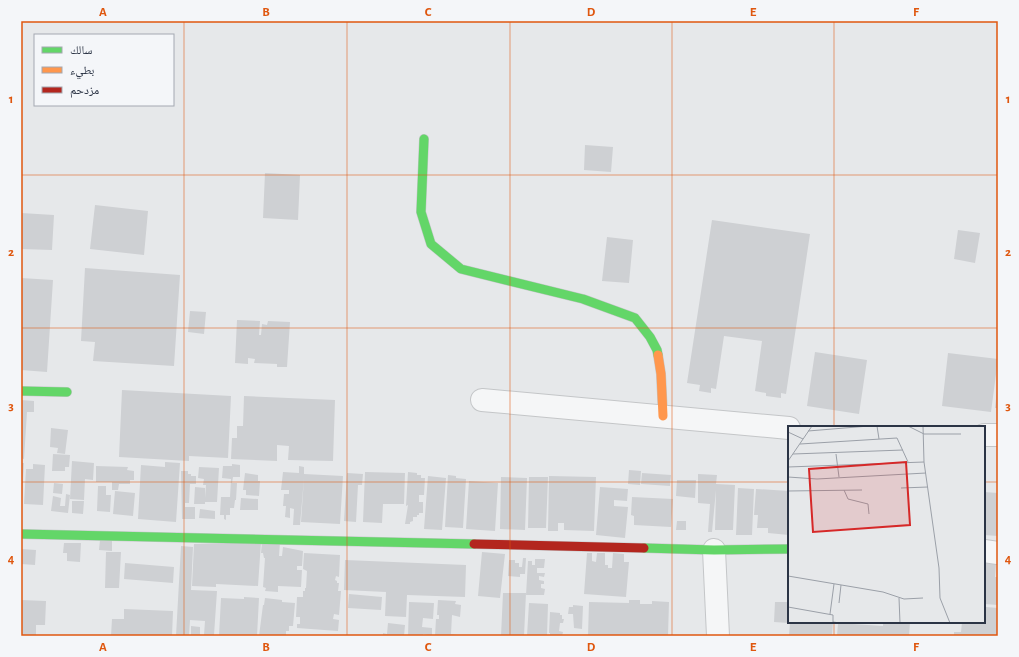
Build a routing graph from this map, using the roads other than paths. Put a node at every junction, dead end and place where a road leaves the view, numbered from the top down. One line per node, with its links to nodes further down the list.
1 (424, 139): 5 (street)
2 (21, 391): 3 (street)
3 (67, 392)
4 (482, 400): 5 (street)
5 (663, 416): 6 (street)
6 (788, 428)
7 (985, 435): 8 (street)
8 (998, 435)
9 (21, 534): 11 (street)
10 (788, 549): 11 (street)
11 (714, 550): 14 (street)
12 (985, 551): 13 (street)
13 (998, 553)
14 (718, 636)

